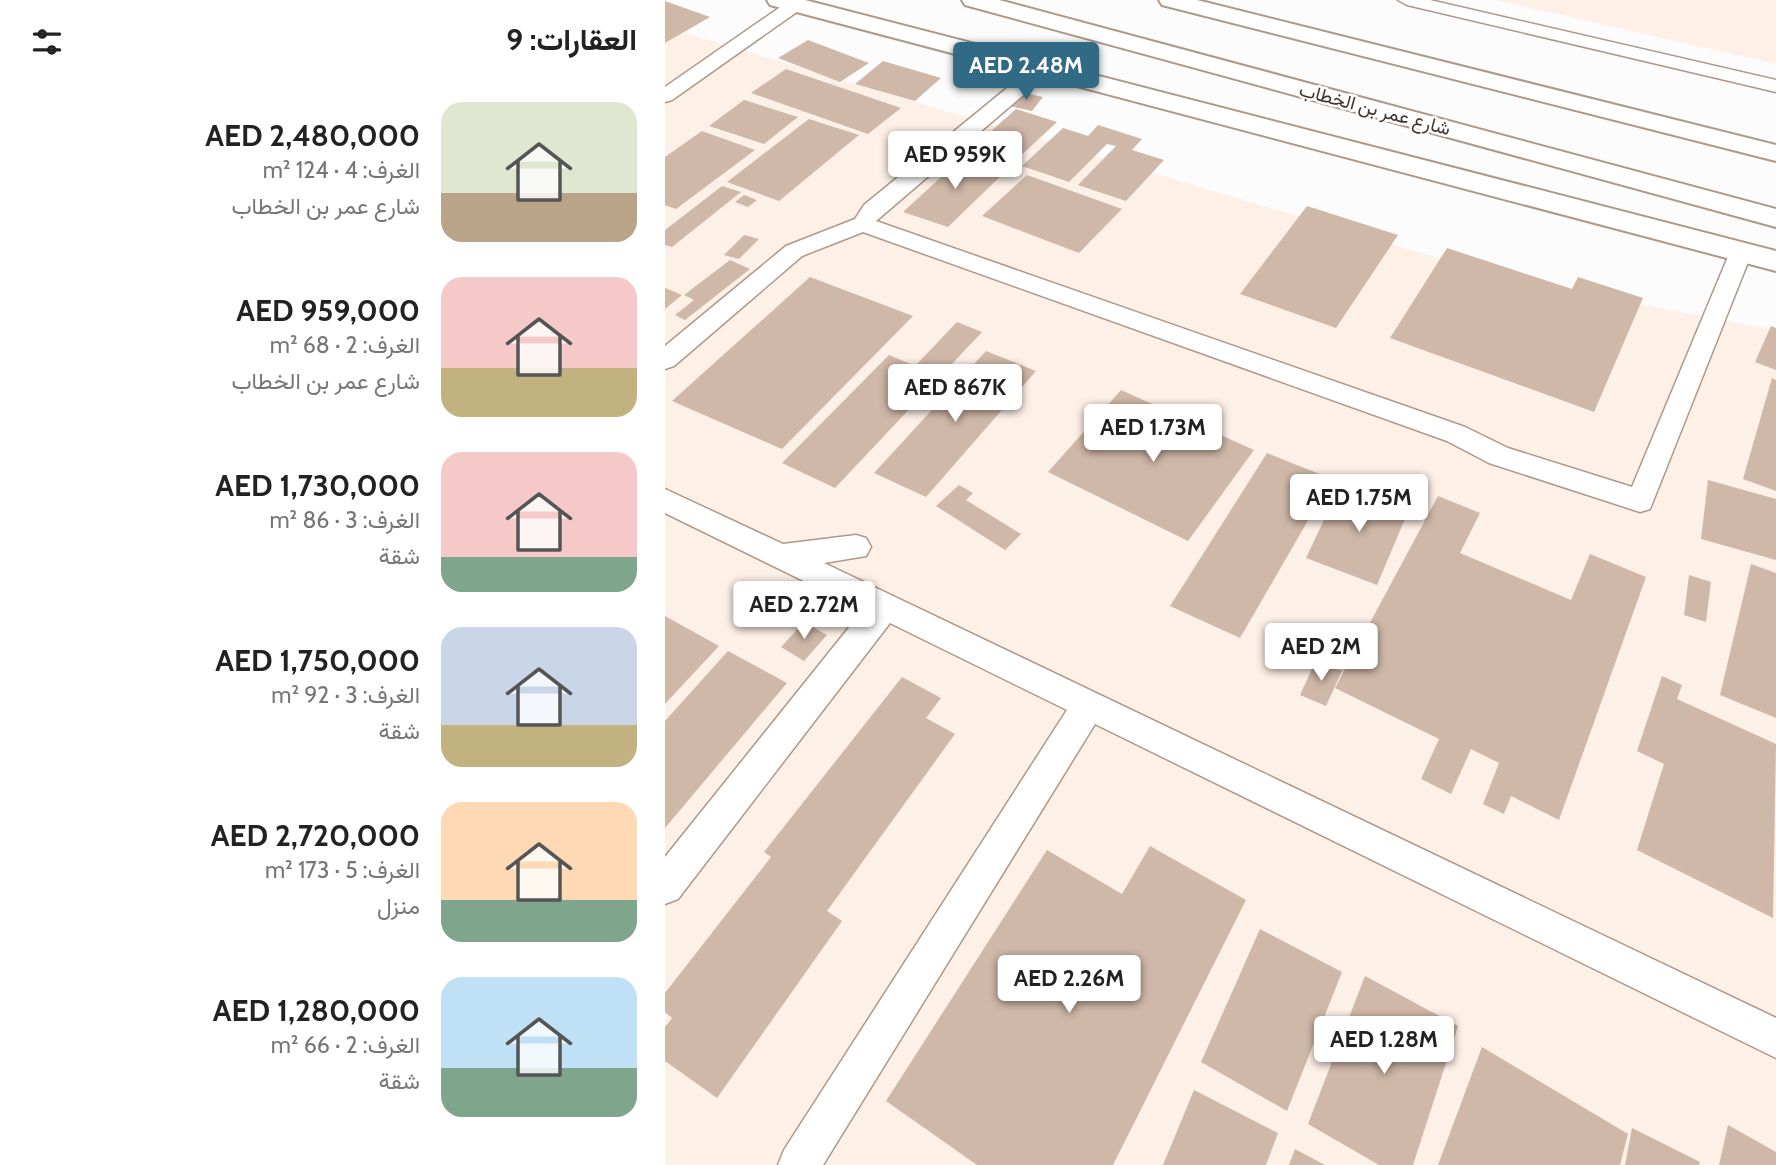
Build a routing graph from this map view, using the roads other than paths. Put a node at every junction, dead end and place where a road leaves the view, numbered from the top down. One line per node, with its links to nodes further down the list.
1 (973, 0): 9 (main road, شارع عمر بن الخطاب)
2 (1170, 0): 8 (main road)
3 (1407, 0): 6 (street)
4 (787, 3): 5 (main road); 7 (street)
5 (1042, 69): 12 (street); 13 (main road)
6 (1776, 86)
7 (665, 96)
8 (1776, 153)
9 (1631, 179): 10 (main road); 11 (main road, شارع عمر بن الخطاب)
10 (1776, 203)
11 (1776, 218)
12 (863, 224): 13 (street); 15 (street)
13 (1741, 252): 14 (main road)
14 (1776, 261)
15 (665, 360)
16 (665, 500): 18 (street)
17 (856, 547): 18 (street)
18 (782, 556): 19 (street)
19 (885, 606): 20 (street); 21 (street)
20 (1089, 705): 22 (street); 23 (street)
21 (665, 886)
22 (1776, 1038)
23 (799, 1165)

